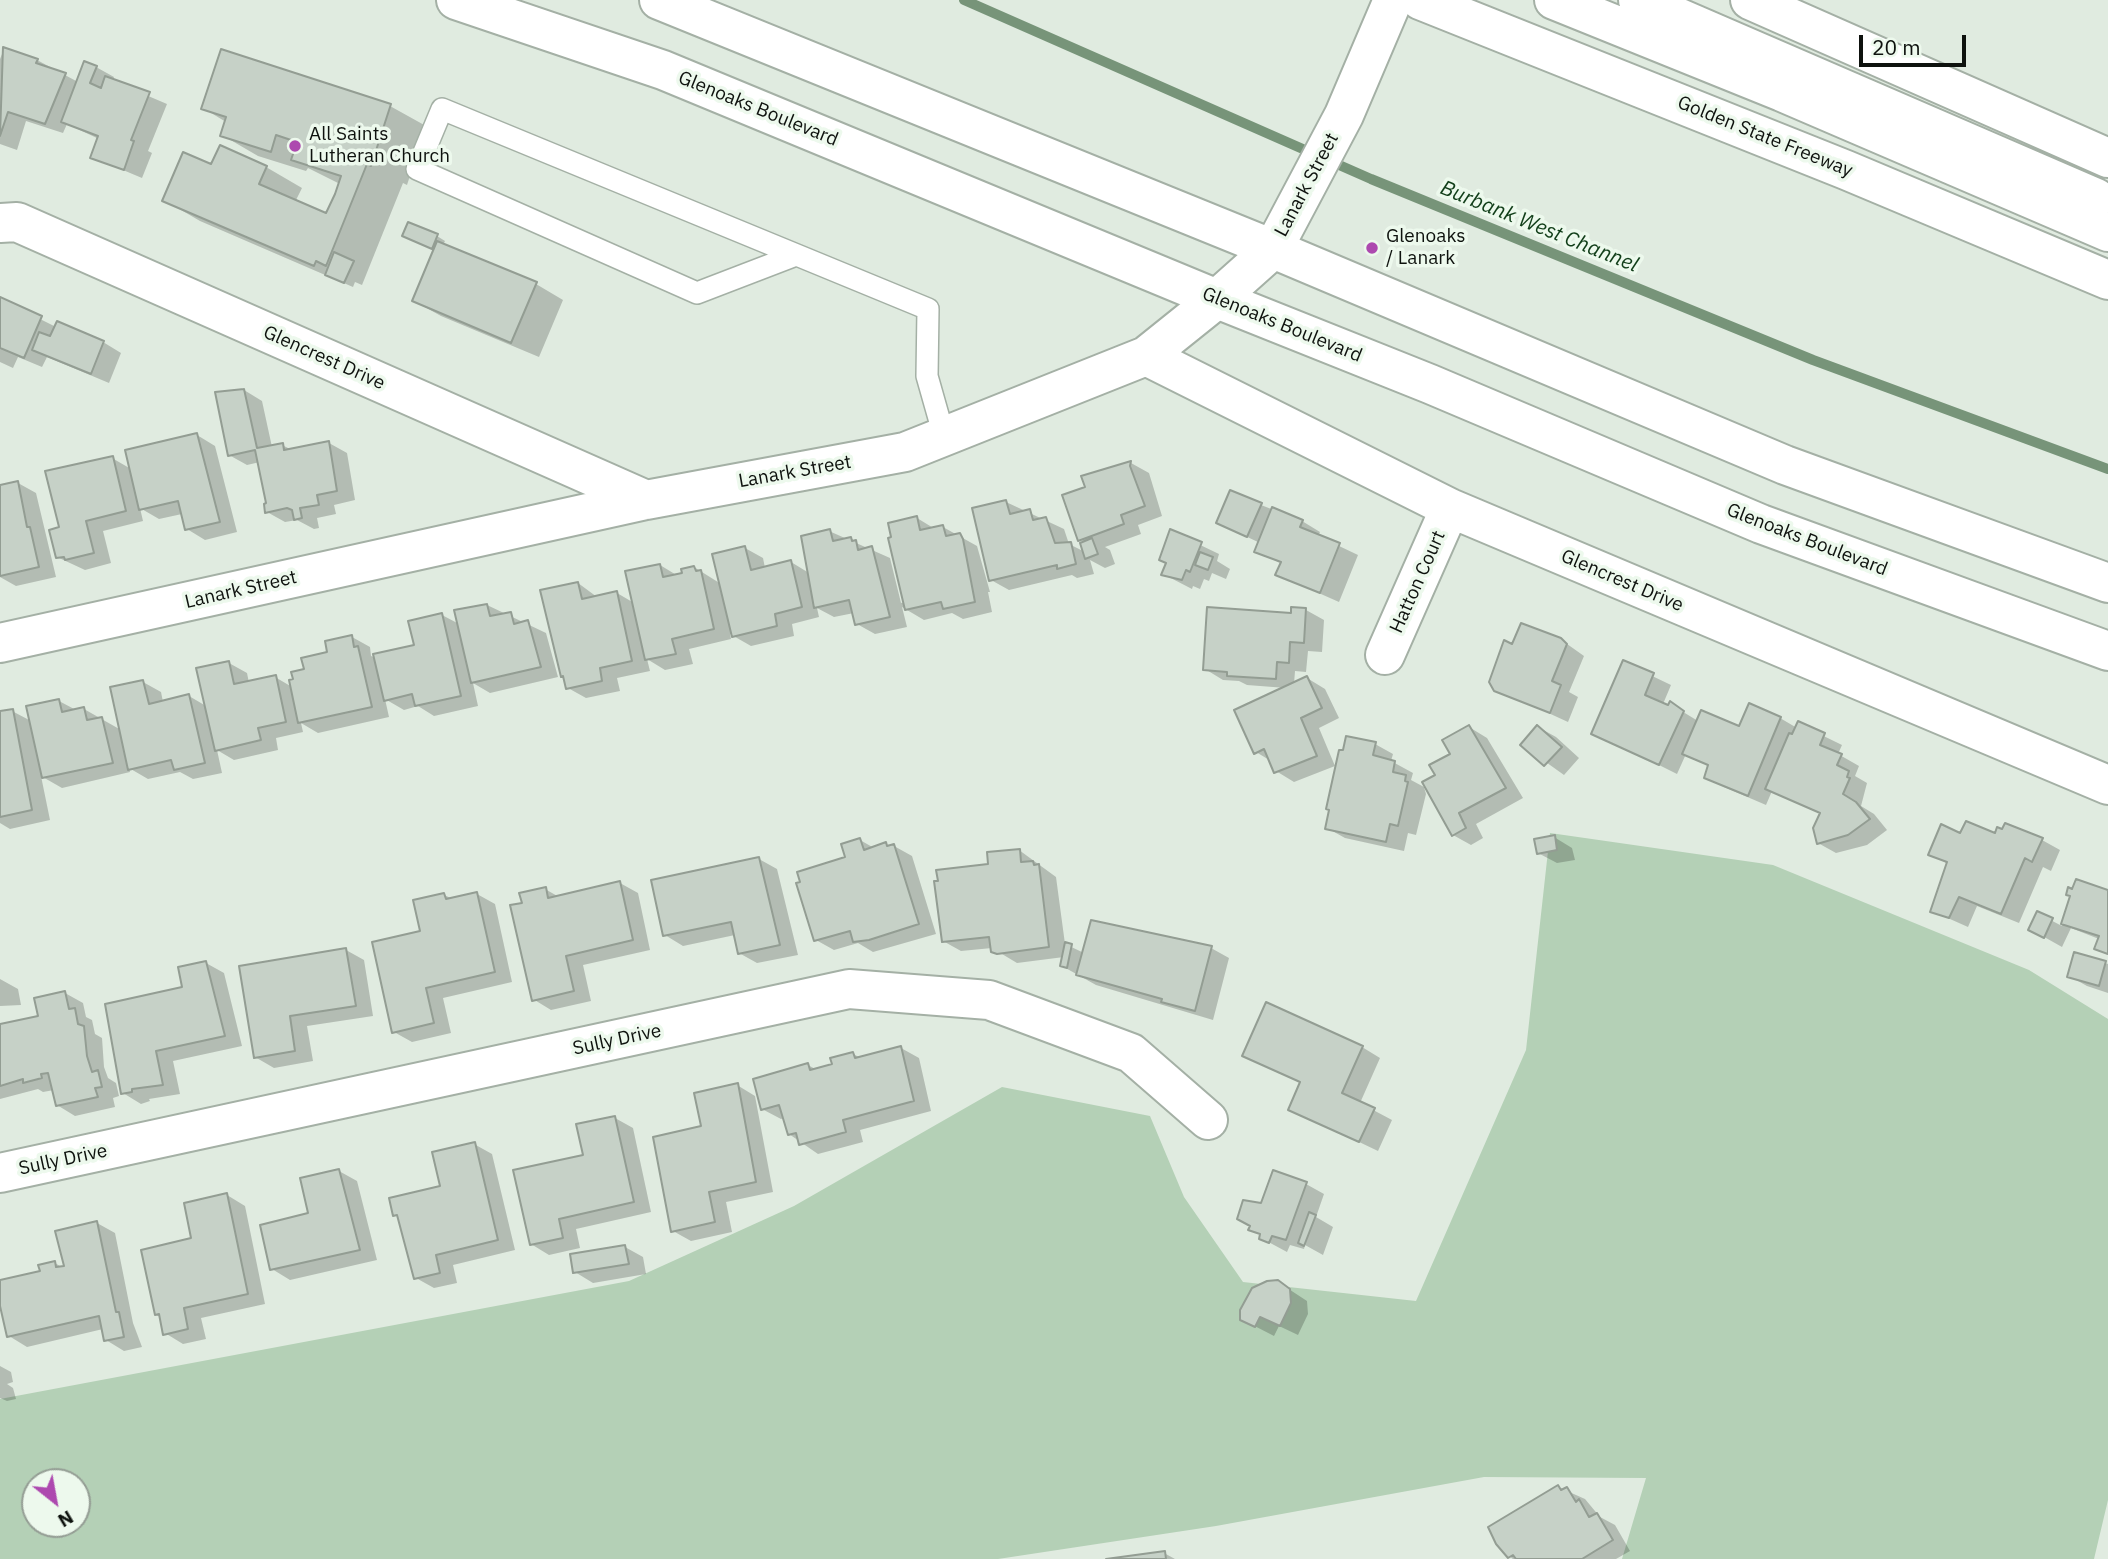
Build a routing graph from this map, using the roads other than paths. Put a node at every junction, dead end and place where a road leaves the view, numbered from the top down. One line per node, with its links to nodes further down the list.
1 (456, 0): 15 (main road, Glenoaks Boulevard)
2 (659, 0): 12 (main road)
3 (1393, 0): 12 (main road, Lanark Street)
4 (1554, 0): 11 (main road)
5 (1638, 0): 9 (main road)
6 (1751, 0): 8 (main road)
7 (1437, 7): 14 (main road, Golden State Freeway)
8 (2108, 158)
9 (2108, 203)
10 (0, 223): 18 (main road, Glencrest Drive)
11 (2108, 232)
12 (1273, 249): 15 (main road, Lanark Street); 20 (main road)
13 (796, 255): 13 (lane); 17 (lane)
14 (2108, 280)
15 (1217, 299): 16 (main road, Lanark Street); 22 (main road, Glenoaks Boulevard)
16 (1146, 356): 17 (main road, Lanark Street); 19 (main road, Glencrest Drive)
17 (944, 436): 18 (main road, Lanark Street)
18 (646, 500): 21 (main road, Lanark Street)
19 (1450, 509): 23 (main road, Hatton Court); 24 (main road, Glencrest Drive)
20 (2108, 583)
21 (0, 643)
22 (2108, 651)
23 (1385, 655)
24 (2108, 785)
25 (1208, 1120): 26 (main road, Sully Drive)
26 (0, 1173)

